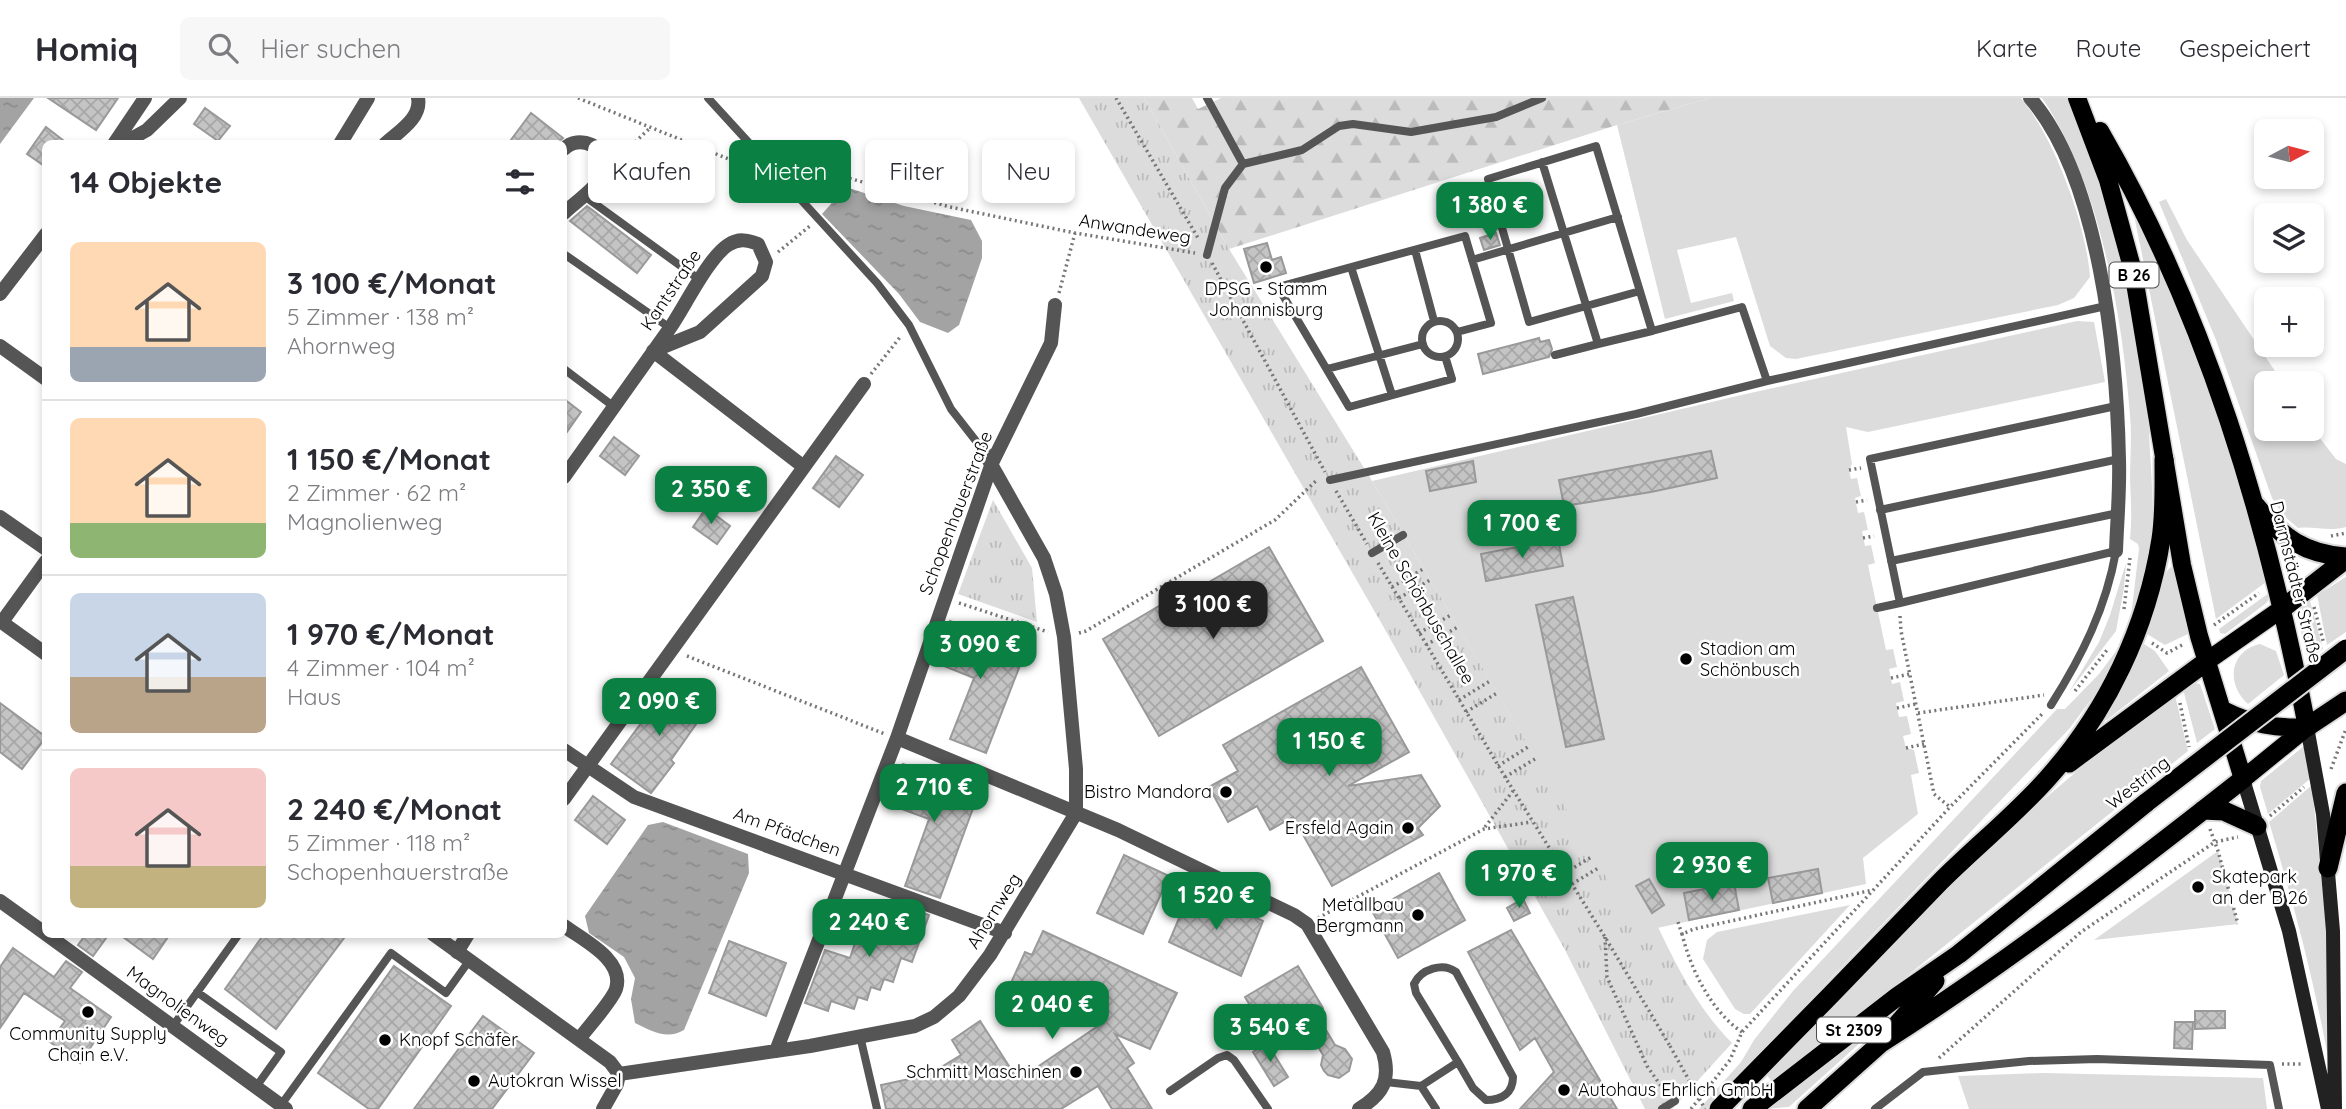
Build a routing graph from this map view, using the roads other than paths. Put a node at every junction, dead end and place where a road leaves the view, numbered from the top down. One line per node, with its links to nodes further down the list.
1 (145, 98): 10 (street)
2 (180, 98): 11 (street)
3 (368, 98): 12 (street)
4 (418, 98): 13 (street)
5 (708, 98): 53 (lane)
6 (1207, 98): 16 (lane)
7 (1542, 98): 16 (lane)
8 (2029, 98): 33 (street)
9 (2079, 98): 55 (main road, Darmstädter Straße / B 26); 60 (main road, Darmstädter Straße / B 26)
10 (117, 140)
11 (129, 140)
12 (342, 140)
13 (390, 140)
14 (567, 146): 17 (street)
15 (1542, 162): 19 (lane); 20 (lane); 23 (lane)
16 (1243, 163): 24 (lane)
17 (583, 195): 18 (street); 28 (lane)
18 (567, 210)
19 (1618, 217): 20 (lane); 29 (lane)
20 (1564, 233): 23 (lane); 32 (lane)
21 (42, 239): 30 (street)
22 (1415, 250): 26 (lane); 27 (lane); 34 (lane)
23 (1508, 250): 26 (lane); 32 (lane)
24 (1207, 255)
25 (567, 256): 35 (lane)
26 (1472, 260): 37 (lane)
27 (1351, 267): 42 (lane); 45 (lane)
28 (700, 280): 35 (street, Kantstraße); 41 (street, Kantstraße)
29 (1640, 291): 32 (lane); 36 (lane)
30 (0, 294)
31 (1055, 305): 56 (street, Schopenhauerstraße)
32 (1587, 306): 39 (lane)
33 (2106, 306): 48 (lane); 52 (street)
34 (1434, 321): 37 (lane); 38 (lane)
35 (670, 328): 41 (street, Kantstraße)
36 (1652, 331): 39 (lane); 48 (lane)
37 (1457, 332): 44 (lane)
38 (1423, 344): 42 (lane); 44 (lane)
39 (1598, 344): 43 (lane)
40 (0, 346): 47 (street)
41 (653, 351): 51 (street, Kantstraße); 57 (street, Kantstraße)
42 (1379, 355): 45 (lane); 50 (lane)
43 (1555, 355)
44 (1445, 356): 50 (lane)
45 (1327, 369): 50 (lane)
46 (567, 371): 51 (lane)
47 (42, 376)
48 (1767, 381): 59 (lane)
49 (864, 384): 57 (street)
50 (1392, 396)
51 (613, 406): 58 (street, Kantstraße)
52 (2116, 407): 54 (street); 61 (lane)
53 (983, 450): 56 (street)
54 (2119, 459): 61 (lane); 62 (street)
55 (2164, 459): 77 (main road, Darmstädter Straße / B 26); 86 (highway)
56 (992, 463): 82 (street, Schopenhauerstraße); 90 (street)
57 (804, 467): 84 (street)
58 (567, 473)
59 (1328, 476)
60 (2256, 506): 68 (highway, B 26); 73 (main road, Darmstädter Straße)
61 (1880, 510): 69 (lane)
62 (2118, 513): 66 (street); 69 (lane)
63 (0, 517): 65 (street)
64 (1404, 535): 67 (lane)
65 (42, 546)
66 (2116, 551): 71 (lane); 79 (lane)
67 (1372, 553)
68 (2346, 558): 73 (highway)
69 (1891, 561): 71 (lane)
70 (42, 566): 74 (street)
71 (1899, 603): 72 (lane)
72 (1877, 608)
73 (2283, 608): 77 (main road); 81 (main road, Darmstädter Straße)
74 (1, 622): 76 (street)
75 (2346, 649): 103 (highway, Westring / St 2309, bridge)
76 (42, 651)
77 (2207, 661): 80 (main road, Darmstädter Straße / B 26); 86 (highway)
78 (2346, 701): 81 (highway)
79 (2051, 705)
80 (2223, 710): 81 (main road); 85 (main road, Darmstädter Straße)
81 (2307, 727): 85 (main road); 92 (main road, Darmstädter Straße)
82 (897, 738): 90 (street); 93 (street, Schopenhauerstraße)
83 (567, 752): 84 (street, Am Pfädchen)
84 (587, 767): 88 (street); 93 (street, Am Pfädchen)
85 (2243, 779): 89 (highway); 91 (main road, Darmstädter Straße)
86 (2046, 780): 125 (highway)
87 (2346, 793): 92 (highway)
88 (567, 795)
89 (2203, 810): 91 (highway); 109 (highway)
90 (1076, 813): 97 (street, Ahornweg); 113 (street)
91 (2258, 825): 130 (main road, Darmstädter Straße)
92 (2328, 868): 131 (main road, Darmstädter Straße)
93 (845, 873): 97 (street, Am Pfädchen); 110 (street, Schopenhauerstraße)
94 (0, 901): 96 (street, Magnolienweg)
95 (567, 928): 108 (street)
96 (42, 931)
97 (1005, 933): 107 (street, Ahornweg)
98 (52, 938): 106 (street, Magnolienweg)
99 (236, 938): 105 (lane)
100 (438, 938): 102 (street)
101 (466, 938): 102 (street)
102 (457, 952): 104 (street)
103 (1959, 954): 109 (highway, Westring / St 2309); 126 (highway, Westring / St 2309)
104 (469, 961): 108 (street); 118 (lane)
105 (197, 992): 106 (lane); 115 (lane)
106 (173, 1026): 115 (street, Magnolienweg)
107 (860, 1037): 110 (street, Ahornweg); 121 (lane)
108 (580, 1038): 112 (street)
109 (1881, 1043): 127 (highway, Westring / St 2309)
110 (776, 1051): 112 (street, Ahornweg)
111 (1458, 1062): 111 (lane); 114 (lane)
112 (619, 1073): 120 (street)
113 (1386, 1082): 114 (lane); 119 (street)
114 (1421, 1086): 123 (lane)
115 (256, 1087): 118 (street, Magnolienweg)
116 (1170, 1091): 122 (lane)
117 (1675, 1101): 124 (lane)
118 (284, 1107)
119 (1363, 1107)
120 (603, 1109)
121 (877, 1109)
122 (1268, 1109)
123 (1436, 1109)
124 (1662, 1109)
125 (1719, 1109)
126 (1752, 1109)
127 (1807, 1109)
128 (1875, 1109): 129 (lane)
129 (2279, 1109)
130 (2328, 1109)
131 (2335, 1109)

